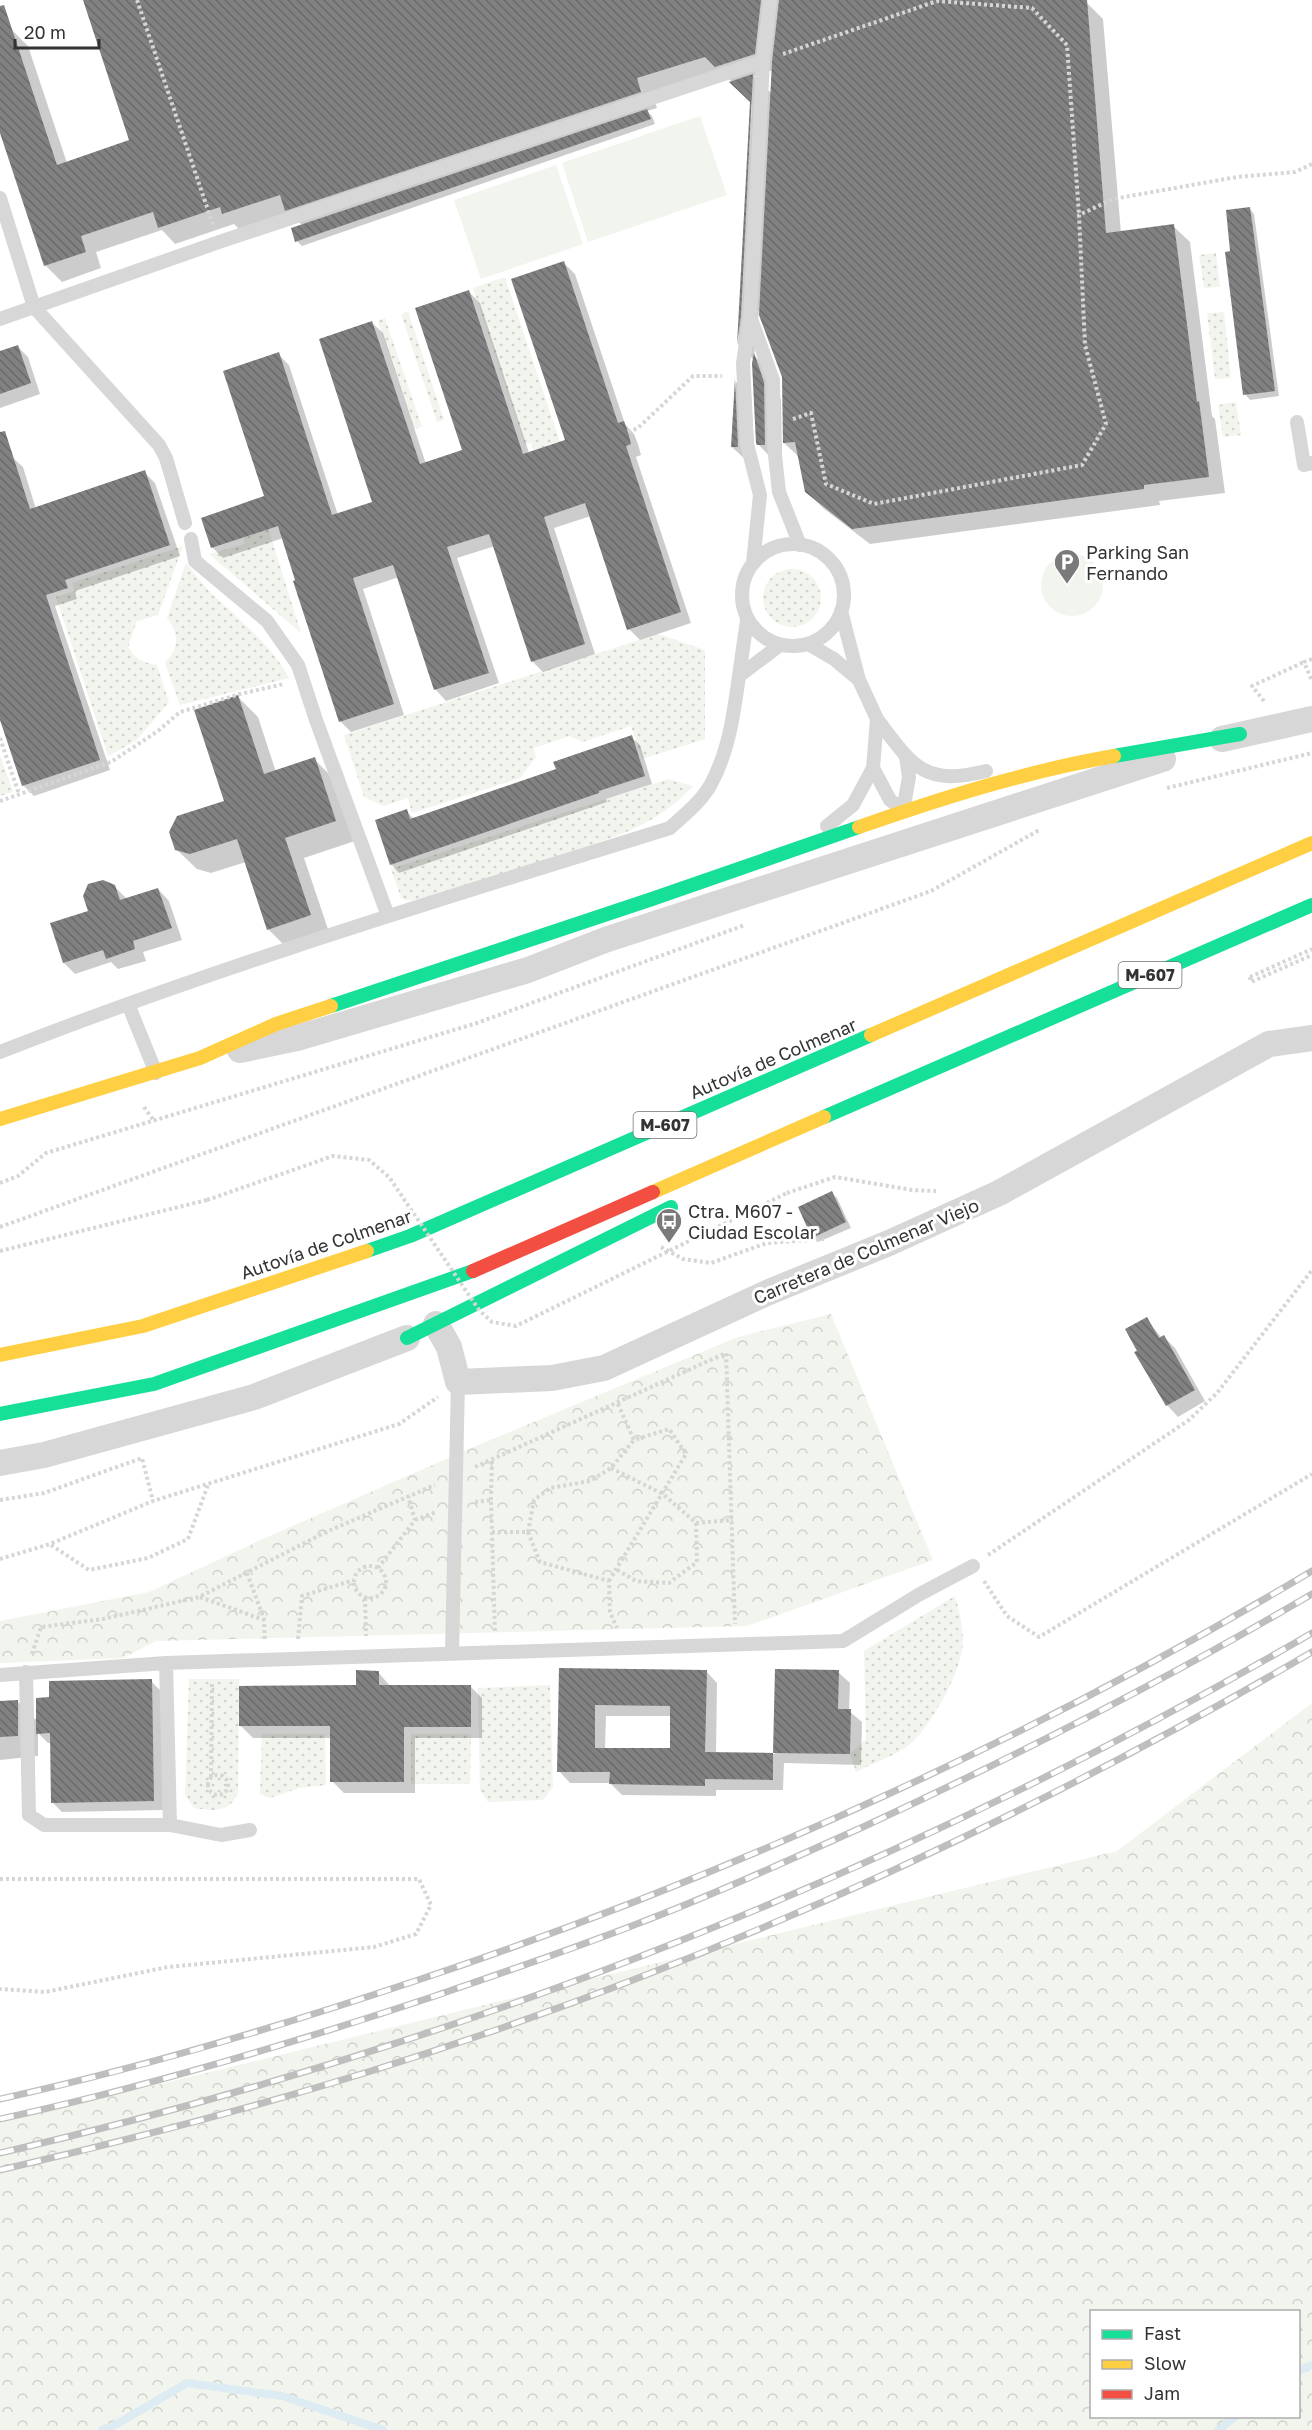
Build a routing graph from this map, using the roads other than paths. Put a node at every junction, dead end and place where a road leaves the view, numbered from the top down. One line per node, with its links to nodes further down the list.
1 (770, 0): 2 (lane)
2 (763, 61): 4 (lane); 5 (lane)
3 (0, 198): 4 (lane)
4 (34, 307): 6 (lane); 9 (lane)
5 (750, 316): 11 (lane); 12 (lane)
6 (0, 319)
7 (1297, 422): 8 (lane)
8 (1312, 463)
9 (185, 523)
10 (191, 538): 33 (lane)
11 (800, 544): 12 (lane); 13 (lane)
12 (753, 563): 14 (lane)
13 (841, 611): 15 (lane); 18 (lane)
14 (747, 620): 16 (lane); 17 (lane)
15 (808, 644): 16 (lane); 18 (lane)
16 (780, 645): 17 (lane)
17 (739, 676): 33 (lane)
18 (860, 680): 19 (lane)
19 (877, 719): 22 (lane); 26 (lane)
20 (1312, 719): 21 (street)
21 (1240, 734): 24 (main road); 28 (street); 34 (street)
22 (906, 758): 25 (lane); 27 (lane)
23 (1036, 758): 24 (lane)
24 (1064, 765): 27 (main road)
25 (1003, 766)
26 (873, 768): 27 (lane); 31 (lane)
27 (903, 811): 28 (lane); 29 (lane); 31 (main road)
28 (935, 819)
29 (878, 836): 34 (street)
30 (1312, 843): 46 (main road, Autovía de Colmenar / M-607)
31 (806, 844): 39 (main road)
32 (1312, 905): 37 (main road, M-607)
33 (388, 916): 35 (lane)
34 (605, 940): 39 (street)
35 (128, 1004): 38 (lane); 40 (lane)
36 (1312, 1038): 47 (street, Carretera de Colmenar Viejo)
37 (989, 1045): 42 (main road); 48 (main road, M-607)
38 (0, 1052)
39 (200, 1058): 40 (main road)
40 (156, 1073): 41 (main road)
41 (0, 1119)
42 (781, 1151)
43 (688, 1198): 44 (main road)
44 (436, 1323): 45 (main road); 47 (street)
45 (407, 1338): 49 (street)
46 (0, 1355)
47 (458, 1383): 51 (lane)
48 (0, 1414)
49 (0, 1462)
50 (973, 1566): 51 (lane)
51 (452, 1654): 52 (lane)
52 (166, 1663): 53 (lane); 55 (lane)
53 (26, 1672): 54 (lane); 55 (lane)
54 (0, 1675)
55 (171, 1825): 56 (lane)
56 (250, 1830)

